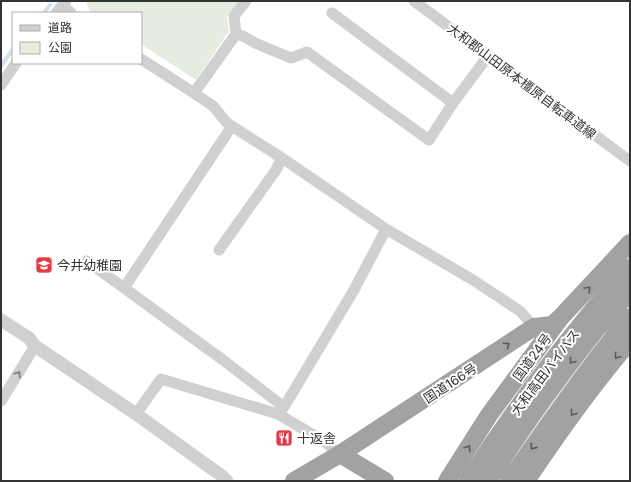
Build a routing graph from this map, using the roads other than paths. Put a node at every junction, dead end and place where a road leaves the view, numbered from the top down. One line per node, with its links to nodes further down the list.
1 (246, 1): 4 (street)
2 (414, 1): 5 (street, 大和郡山田原本橿原自転車道線)
3 (332, 13): 10 (street)
4 (236, 34): 9 (street); 10 (street)
5 (488, 56): 10 (street); 13 (street, 大和郡山田原本橿原自転車道線)
6 (142, 60): 9 (street)
7 (15, 64): 8 (street)
8 (1, 85)
9 (194, 93): 11 (street)
10 (454, 103)
11 (232, 126): 12 (street); 19 (street)
12 (282, 158): 14 (street); 16 (street)
13 (630, 161)
14 (386, 229): 24 (street); 28 (street)
15 (630, 244): 21 (highway, 国道24号, one-way to 15)
16 (220, 250)
17 (87, 261): 19 (street)
18 (630, 268): 35 (highway, 大和高田バイパス)
19 (124, 288): 28 (street)
20 (630, 292): 36 (highway, 大和高田バイパス, one-way to 36)
21 (561, 317): 24 (highway, 国道166号); 34 (highway, 国道24号, one-way to 21)
22 (630, 317): 37 (highway, one-way to 37)
23 (1, 320): 26 (street)
24 (534, 327): 30 (highway, 国道166号, one-way to 24)
25 (630, 341): 38 (highway, one-way to 38)
26 (35, 346): 27 (street, one-way to 26); 29 (street)
27 (1, 401)
28 (281, 411): 29 (street); 30 (street)
29 (136, 414): 31 (street)
30 (340, 454): 32 (highway, 国道166号); 33 (highway)
31 (226, 481)
32 (294, 481)
33 (385, 481)
34 (446, 481)
35 (468, 481)
36 (488, 481)
37 (509, 481)
38 (526, 481)

